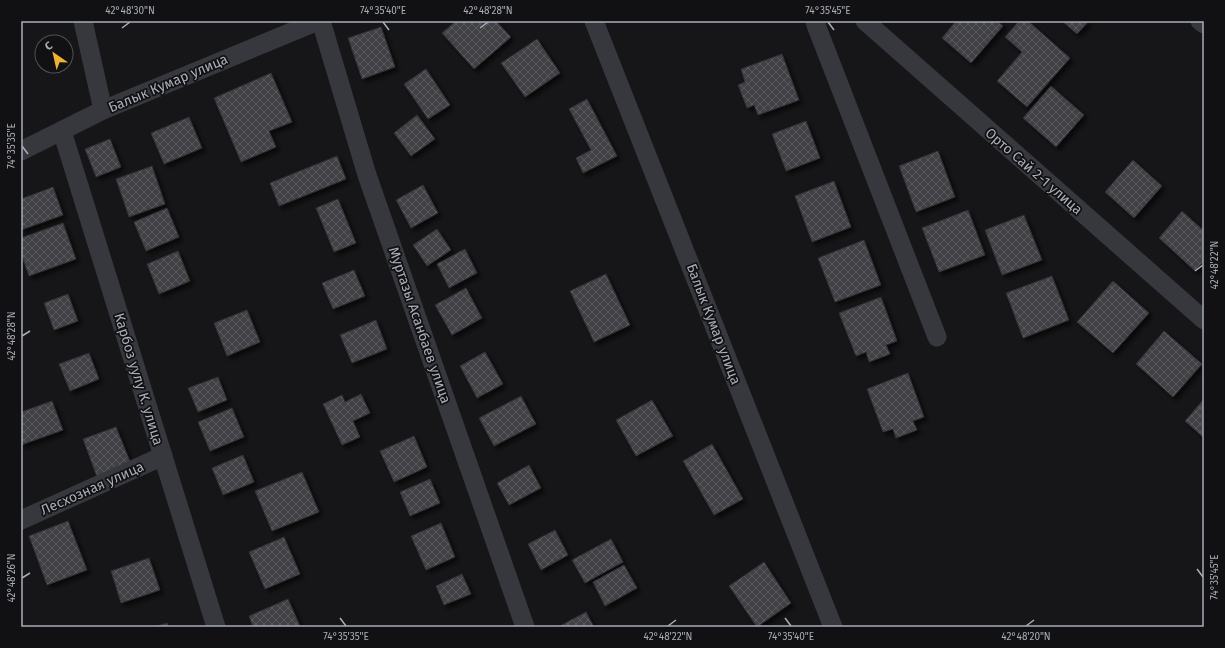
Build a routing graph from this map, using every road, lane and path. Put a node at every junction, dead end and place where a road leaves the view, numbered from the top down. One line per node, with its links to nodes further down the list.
1 (83, 21): 8 (street)
2 (320, 21): 8 (street, Балык Кумар улица); 16 (street, Муртазы Асанбаев улица)
3 (594, 21): 17 (street, Балык Кумар улица)
4 (815, 21): 12 (street)
5 (865, 21): 11 (street, Орто Сай 2-1 улица)
6 (1200, 21): 7 (street)
7 (1204, 24)
8 (103, 110): 9 (street, Балык Кумар улица)
9 (62, 131): 10 (street, Балык Кумар улица); 13 (street, Карбоз уулу К. улица)
10 (21, 151)
11 (1204, 320)
12 (937, 337)
13 (163, 456): 14 (street, Лесхозная улица); 15 (street, Карбоз уулу К. улица)
14 (21, 520)
15 (216, 627)
16 (526, 627)
17 (833, 627)

